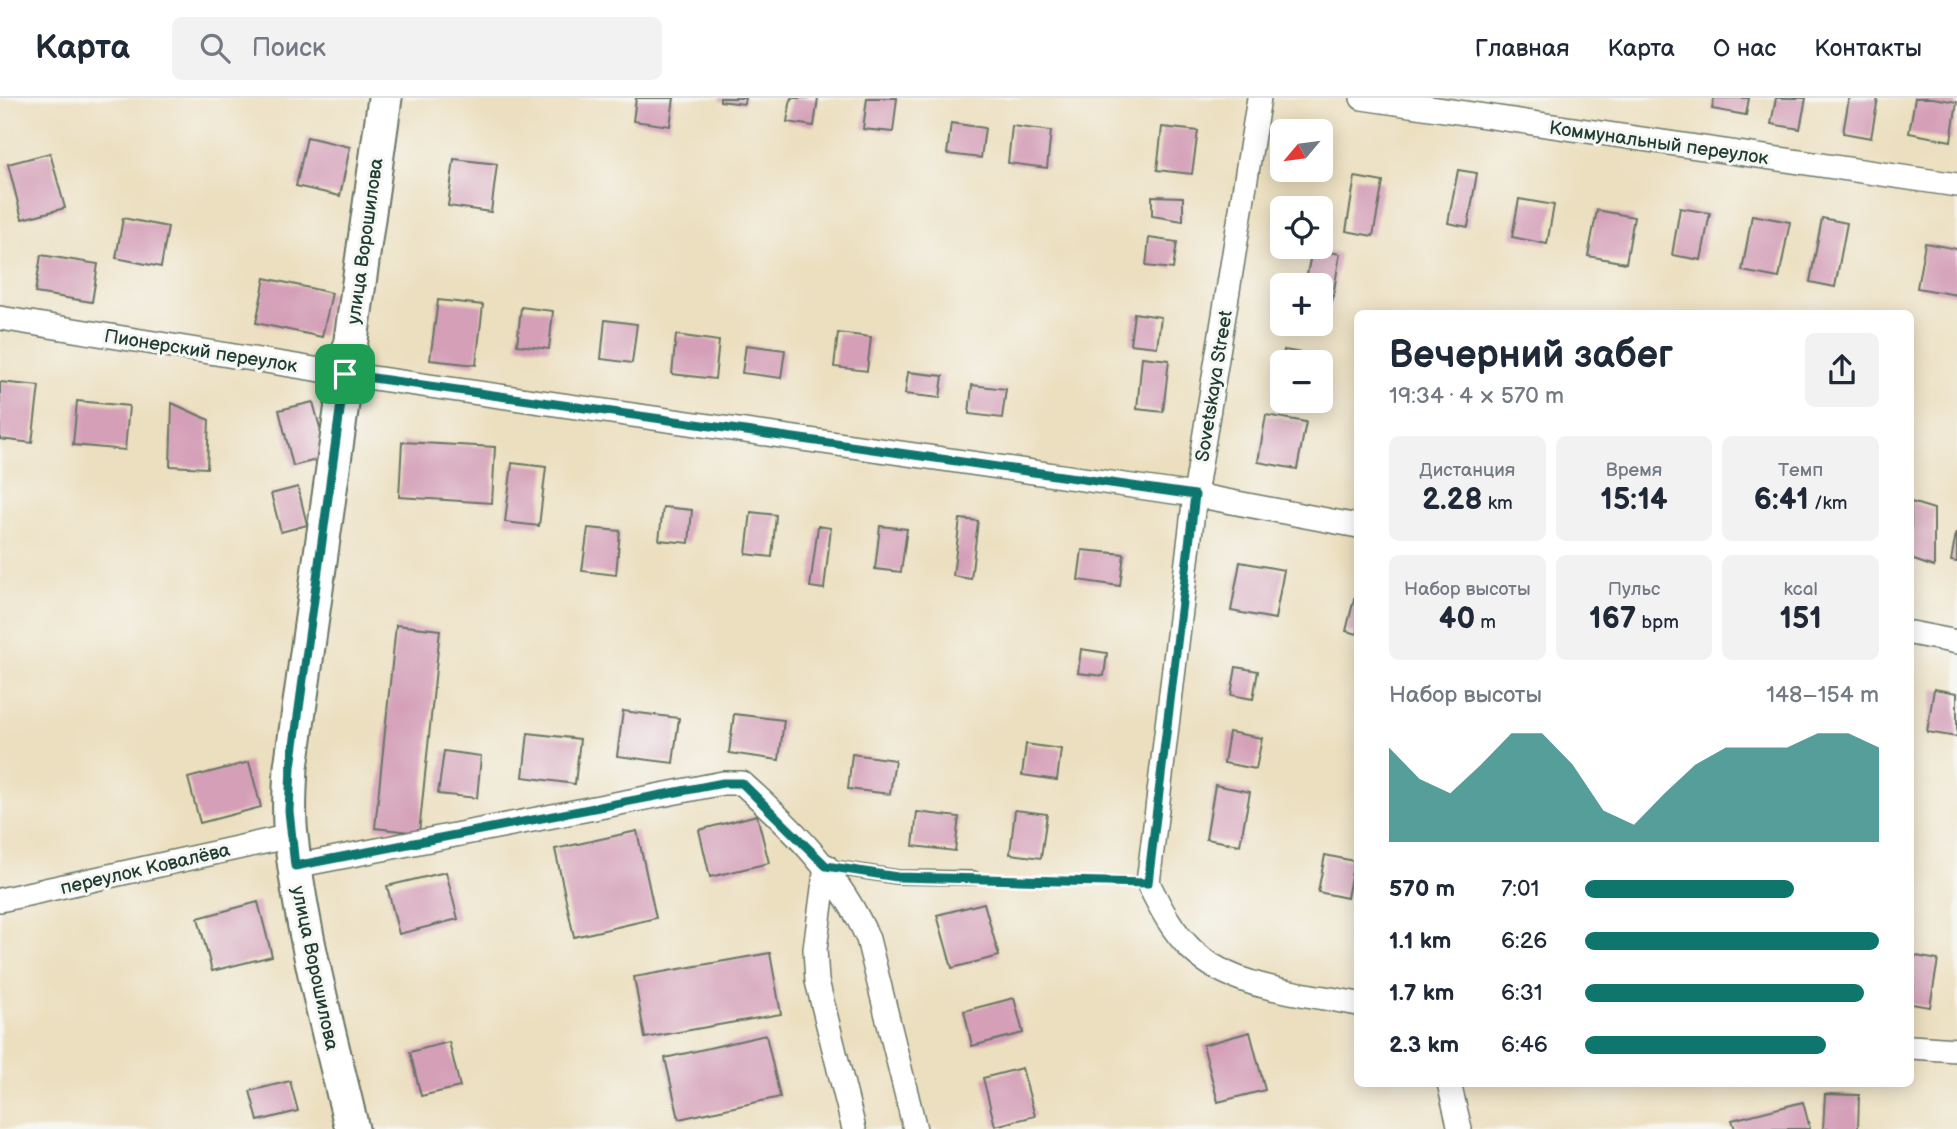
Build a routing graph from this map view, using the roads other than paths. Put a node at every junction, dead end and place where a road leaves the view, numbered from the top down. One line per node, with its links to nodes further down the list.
1 (385, 98): 6 (main road, улица Ворошилова)
2 (1259, 98): 7 (street, Sovetskaya Street)
3 (1362, 98): 4 (street, Коммунальный переулок)
4 (1957, 185)
5 (0, 318): 6 (street, Пионерский переулок)
6 (345, 374): 7 (street, Пионерский переулок); 11 (main road, улица Ворошилова)
7 (1195, 495): 8 (street, Пионерский переулок); 15 (street, Sovetskaya Street)
8 (1354, 525)
9 (1914, 634): 10 (street)
10 (1957, 642)
11 (293, 851): 12 (street, переулок Ковалёва); 14 (street, переулок Ковалёва); 19 (main road, улица Ворошилова)
12 (826, 866): 13 (lane); 20 (street); 21 (street, переулок Ковалёва)
13 (975, 878)
14 (0, 900)
15 (1354, 1003)
16 (1914, 1047): 17 (street)
17 (1957, 1050)
18 (1450, 1087): 22 (street)
19 (352, 1129)
20 (854, 1129)
21 (915, 1129)
22 (1460, 1129)

